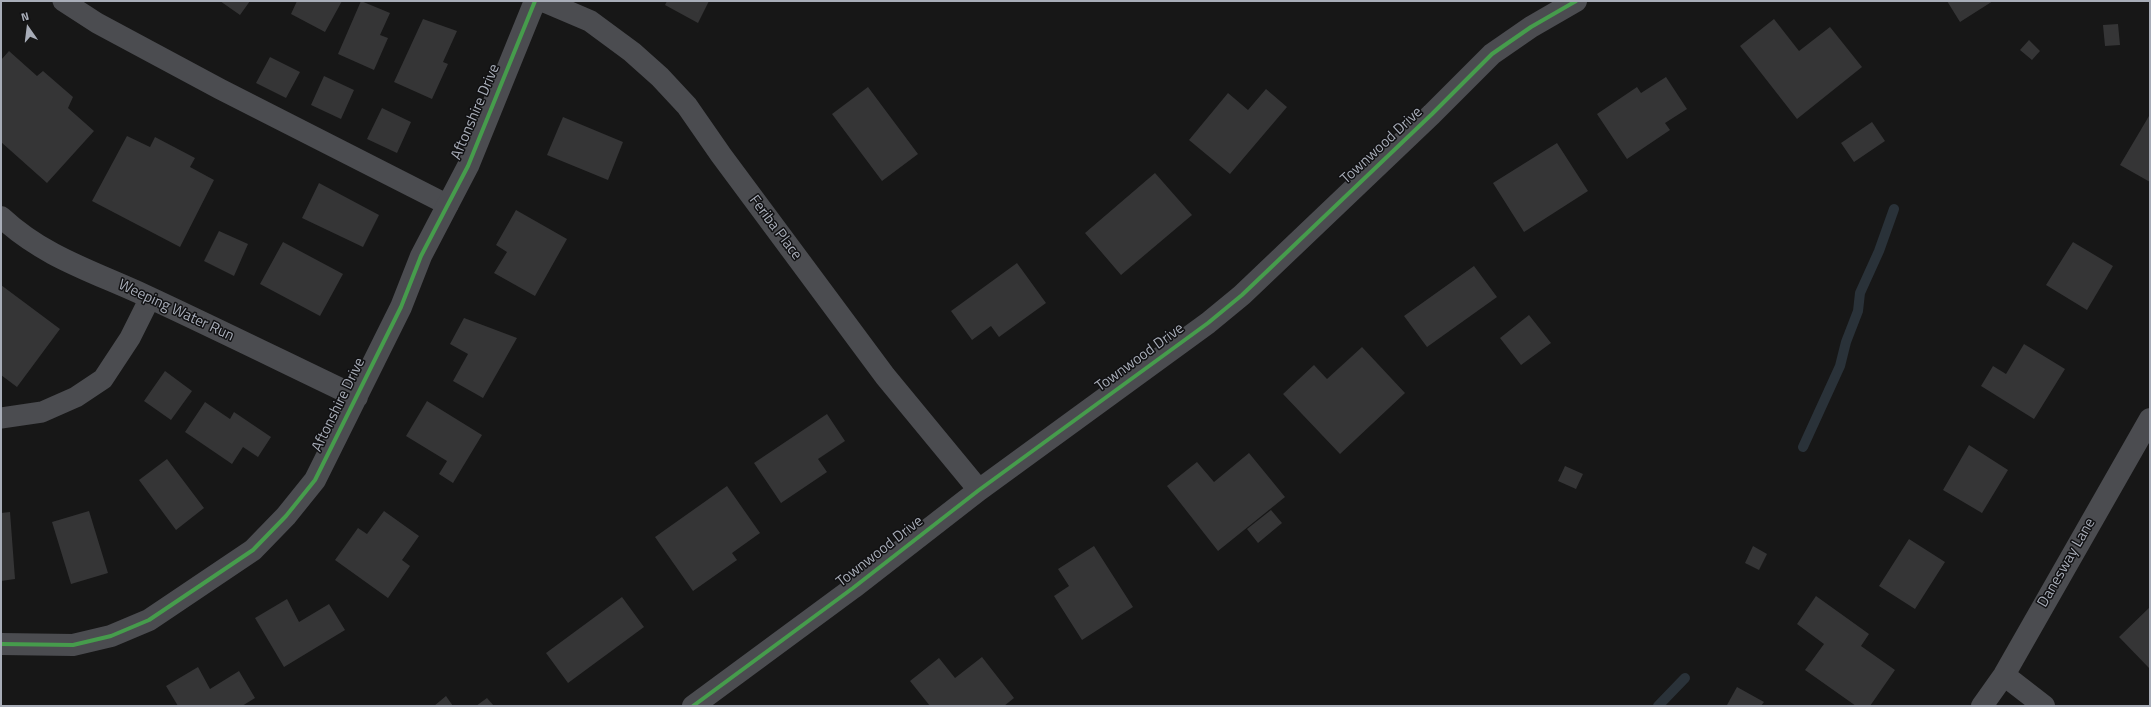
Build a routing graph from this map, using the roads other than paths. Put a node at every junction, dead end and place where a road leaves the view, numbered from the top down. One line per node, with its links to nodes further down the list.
1 (63, 1): 5 (lane)
2 (536, 1): 5 (street, Aftonshire Drive)
3 (543, 1): 11 (street, Feriba Place)
4 (1576, 1): 11 (street, Townwood Drive)
5 (448, 205): 8 (street, Aftonshire Drive)
6 (1, 217): 7 (street, Weeping Water Run)
7 (150, 298): 8 (street, Weeping Water Run); 9 (lane)
8 (357, 397): 12 (street, Aftonshire Drive)
9 (1, 418)
10 (2150, 419): 13 (street, Danesway Lane)
11 (979, 490): 14 (street, Townwood Drive)
12 (1, 644)
13 (2004, 676): 15 (street, Danesway Lane); 16 (street)
14 (693, 706)
15 (1982, 706)
16 (2044, 706)

